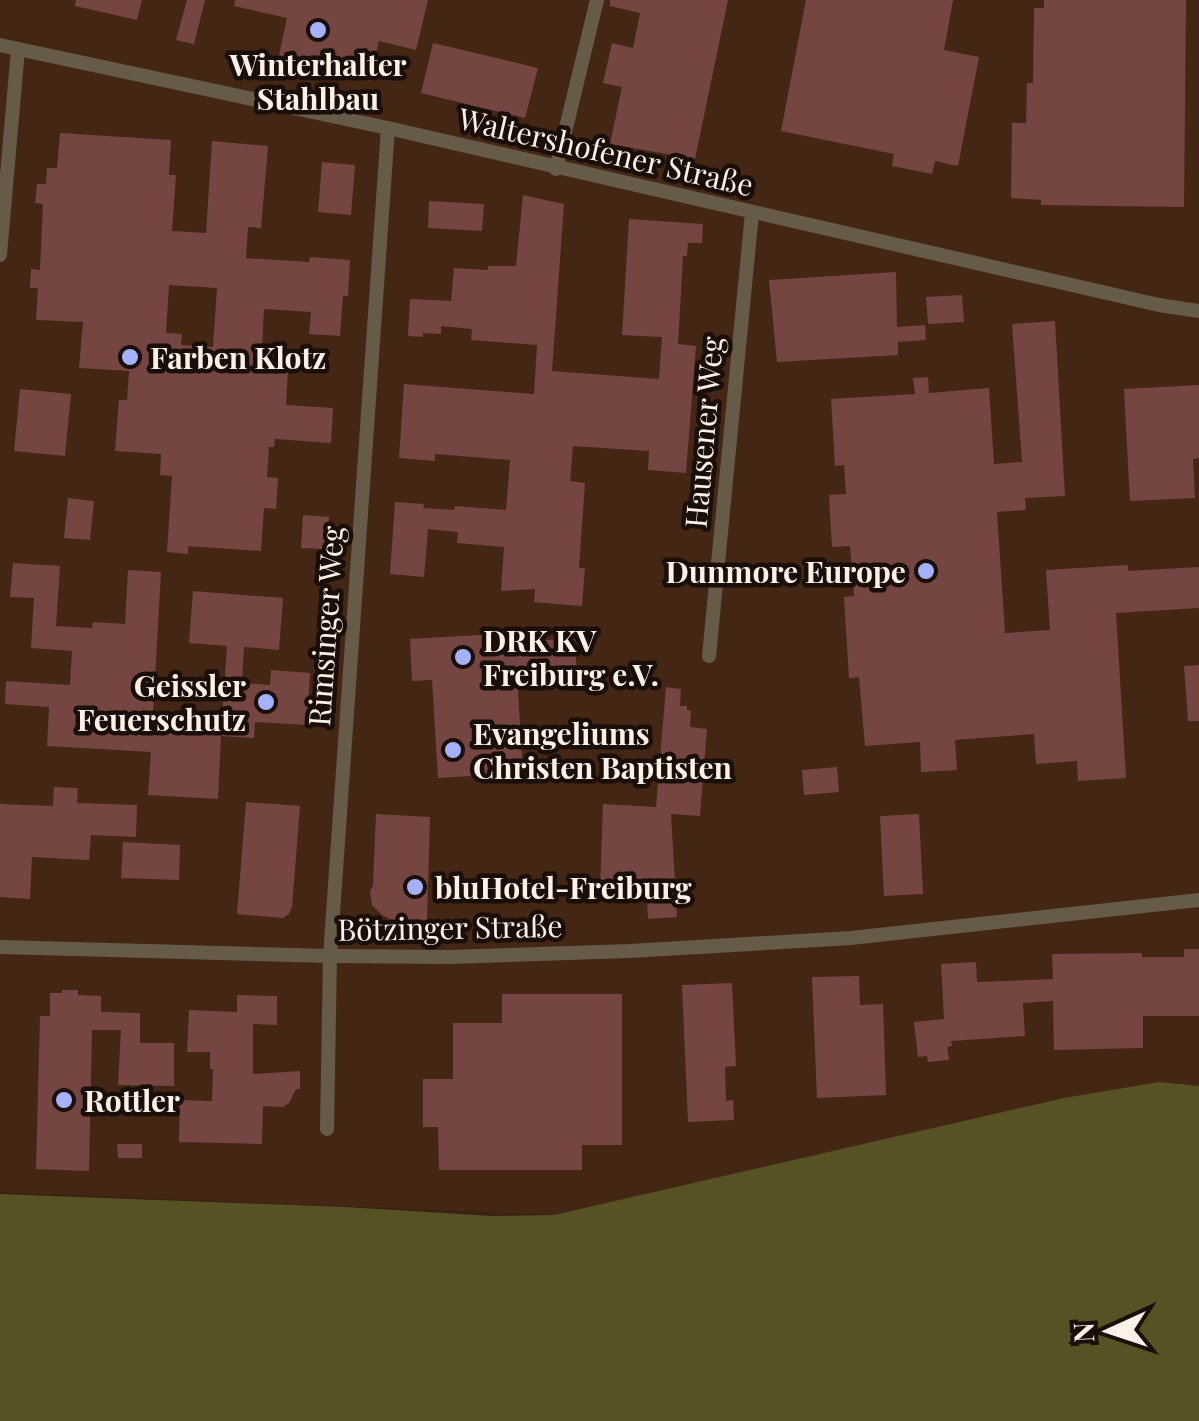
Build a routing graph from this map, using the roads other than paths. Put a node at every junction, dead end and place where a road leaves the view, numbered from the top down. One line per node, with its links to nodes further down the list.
1 (597, 0): 5 (street)
2 (0, 45): 3 (street, Waltershofener Straße)
3 (18, 49): 4 (street, Waltershofener Straße); 7 (street)
4 (388, 128): 5 (street, Waltershofener Straße); 12 (street, Rimsinger Weg)
5 (556, 168): 6 (street, Waltershofener Straße)
6 (752, 214): 8 (street, Waltershofener Straße); 9 (street, Hausener Weg)
7 (0, 255)
8 (1199, 311)
9 (709, 656)
10 (1199, 900): 12 (street, Bötzinger Straße)
11 (0, 947): 12 (street, Bötzinger Straße)
12 (330, 956): 13 (street, Rimsinger Weg)
13 (327, 1129)

